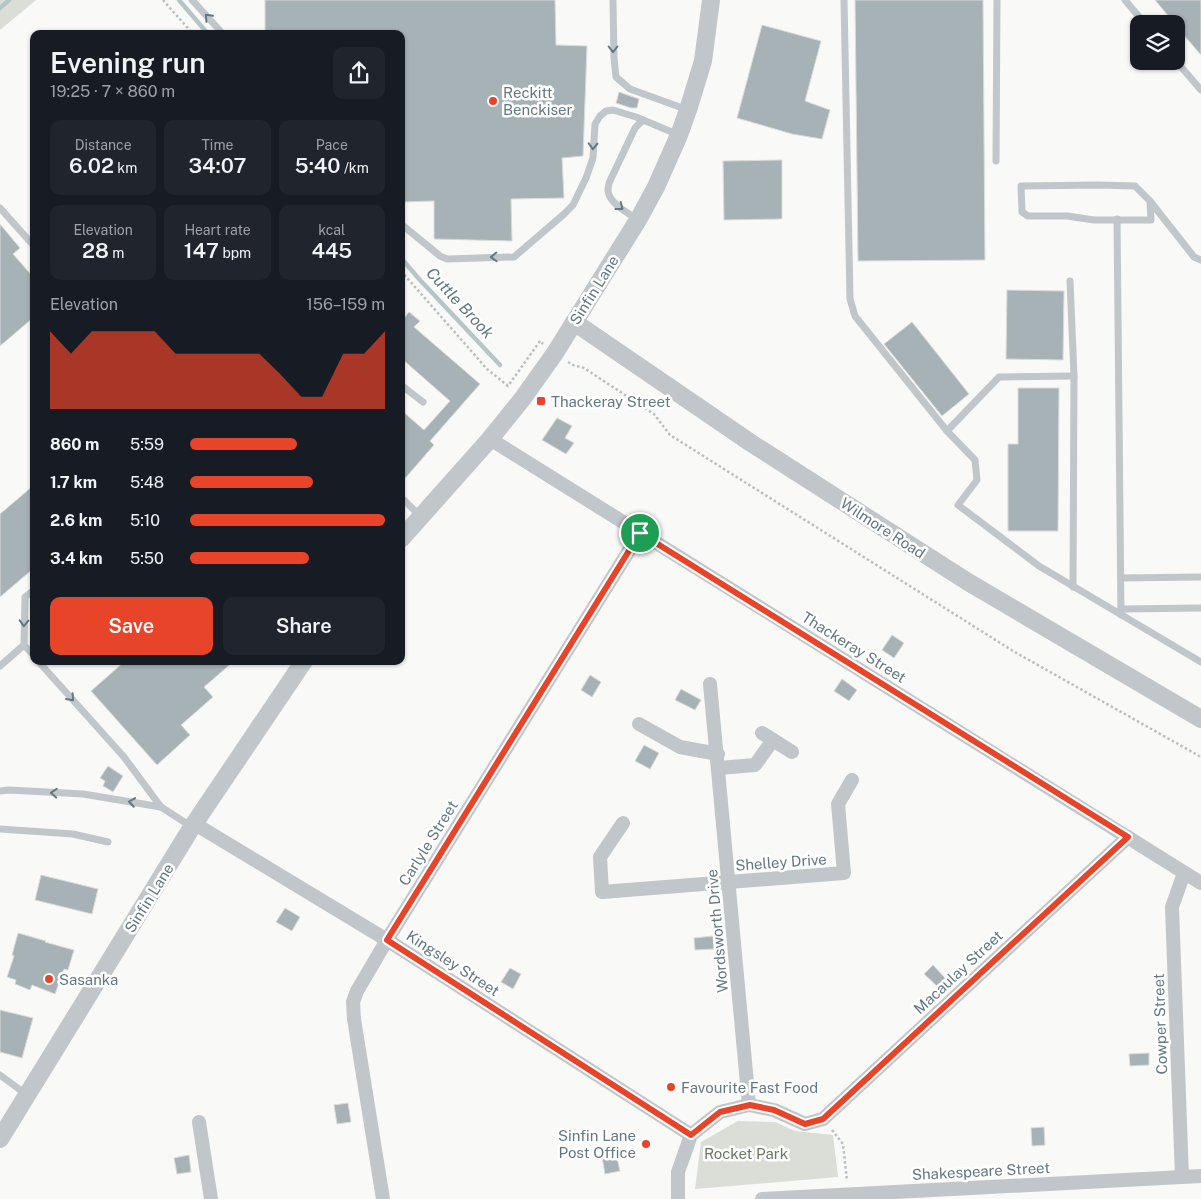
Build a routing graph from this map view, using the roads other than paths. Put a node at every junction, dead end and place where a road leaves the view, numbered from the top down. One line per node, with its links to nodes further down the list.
1 (192, 0): 8 (lane, one-way to 1)
2 (613, 0): 11 (lane, one-way to 11)
3 (712, 0): 11 (street, Sinfin Lane)
4 (844, 0): 27 (lane)
5 (997, 0): 14 (lane)
6 (1125, 0): 7 (lane)
7 (1138, 15)
8 (219, 30)
9 (1184, 70): 10 (lane)
10 (1201, 90)
11 (688, 110): 13 (street, Sinfin Lane)
12 (643, 120): 13 (lane); 18 (lane, one-way to 18); 19 (lane, one-way to 19)
13 (679, 134): 18 (street, Sinfin Lane)
14 (996, 161)
15 (1150, 201): 17 (lane); 17 (lane); 21 (lane)
16 (0, 208): 20 (lane)
17 (1117, 219): 34 (lane)
18 (638, 220): 23 (street, Sinfin Lane)
19 (405, 227)
20 (30, 242)
21 (1201, 260)
22 (1070, 281): 24 (lane)
23 (574, 322): 28 (street, Sinfin Lane); 46 (street, Wilmore Road)
24 (1074, 376): 27 (lane); 35 (lane)
25 (405, 388): 26 (lane)
26 (423, 402)
27 (947, 431): 35 (lane)
28 (490, 439): 30 (street, Sinfin Lane); 31 (street, Thackeray Street)
29 (405, 501): 30 (lane)
30 (421, 517): 32 (street, Sinfin Lane)
31 (640, 533): 56 (street, Thackeray Street); 61 (street, Carlyle Street)
32 (405, 535)
33 (1201, 577): 34 (lane)
34 (1121, 578): 38 (lane)
35 (1073, 587): 38 (lane)
36 (30, 593): 39 (lane, one-way to 39)
37 (1201, 608): 38 (lane)
38 (1121, 612): 41 (lane)
39 (24, 645): 40 (lane); 44 (lane)
40 (30, 652)
41 (1201, 662)
42 (42, 665): 52 (lane, one-way to 52)
43 (301, 665): 54 (street, Sinfin Lane)
44 (0, 666)
45 (710, 684): 49 (street, Wordsworth Drive)
46 (1201, 719)
47 (639, 724): 49 (street)
48 (792, 752): 49 (street)
49 (718, 761): 59 (street, Wordsworth Drive)
50 (852, 780): 59 (street, Shelley Drive)
51 (0, 791): 52 (lane, one-way to 51)
52 (161, 806): 54 (lane)
53 (623, 823): 59 (street, Shelley Drive)
54 (194, 825): 61 (street, Kingsley Street); 63 (street, Sinfin Lane)
55 (0, 828): 57 (lane)
56 (1128, 837): 58 (street, Thackeray Street); 64 (street, Macaulay Street)
57 (108, 842)
58 (1184, 873): 60 (street, Thackeray Street); 69 (street, Cowper Street)
59 (729, 882): 64 (street, Wordsworth Drive)
60 (1201, 883)
61 (387, 940): 66 (street, Kingsley Street); 71 (street, Carlyle Street)
62 (0, 1075): 63 (lane)
63 (28, 1095): 67 (street, Sinfin Lane)
64 (750, 1105): 66 (street)
65 (199, 1122): 70 (street)
66 (691, 1135): 72 (street)
67 (0, 1139)
68 (1201, 1176): 69 (street, Shakespeare Street)
69 (1182, 1177): 73 (street, Shakespeare Street)
70 (211, 1199)
71 (383, 1199)
72 (678, 1199)
73 (762, 1199)

